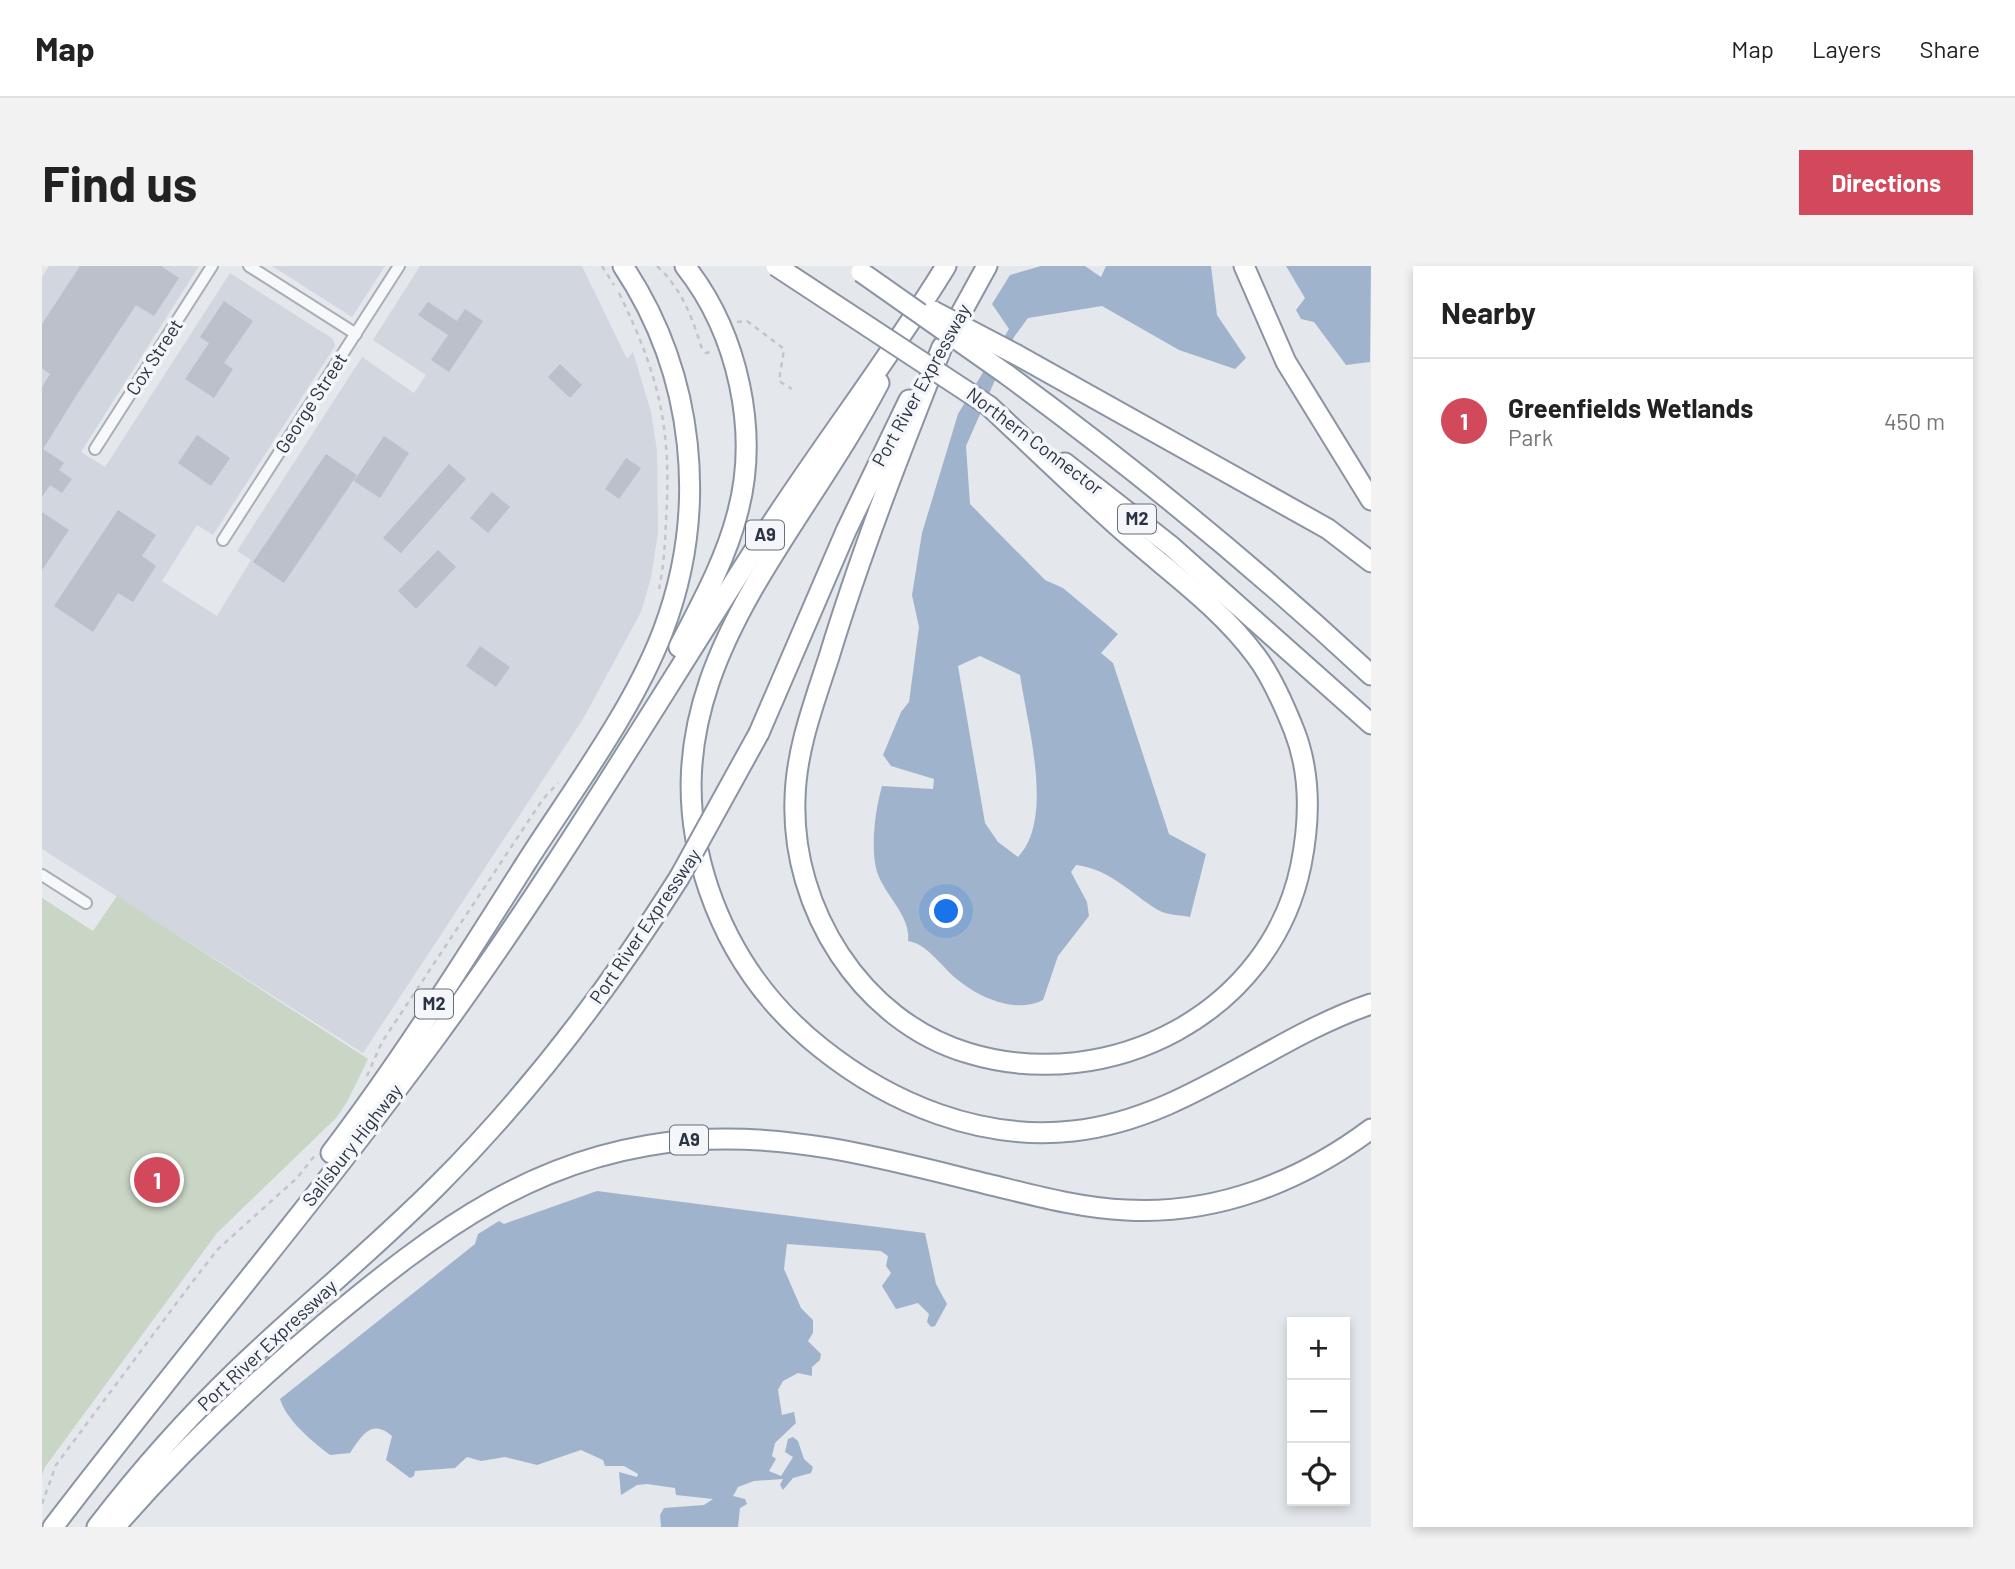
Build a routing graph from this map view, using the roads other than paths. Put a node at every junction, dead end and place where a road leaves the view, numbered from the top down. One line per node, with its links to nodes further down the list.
1 (212, 266): 15 (street, Cox Street)
2 (249, 266): 12 (street)
3 (399, 266): 12 (street, George Street)
4 (623, 266): 26 (highway, M2)
5 (685, 266): 21 (highway)
6 (776, 266): 14 (highway, Northern Connector / M2, bridge)
7 (946, 266): 11 (highway, Port River Expressway / A9)
8 (987, 266): 13 (highway, Port River Expressway)
9 (1245, 268): 16 (highway)
10 (856, 269): 18 (highway, bridge); 19 (highway, Northern Connector / M2, bridge)
11 (909, 327): 21 (highway, Port River Expressway / A9); 24 (highway)
12 (356, 334): 17 (street, George Street)
13 (942, 347): 14 (highway); 28 (highway, Port River Expressway, bridge)
14 (989, 406): 20 (highway, Northern Connector / M2)
15 (95, 449)
16 (1371, 500)
17 (223, 540)
18 (1371, 562)
19 (1371, 675)
20 (1371, 723)
21 (628, 748): 26 (highway, Salisbury Highway / A9)
22 (42, 875): 23 (street)
23 (86, 903)
24 (1371, 1004)
25 (1371, 1129): 29 (highway, A9)
26 (108, 1454): 27 (highway, Salisbury Highway / A9)
27 (53, 1527)
28 (97, 1527)
29 (115, 1527)

